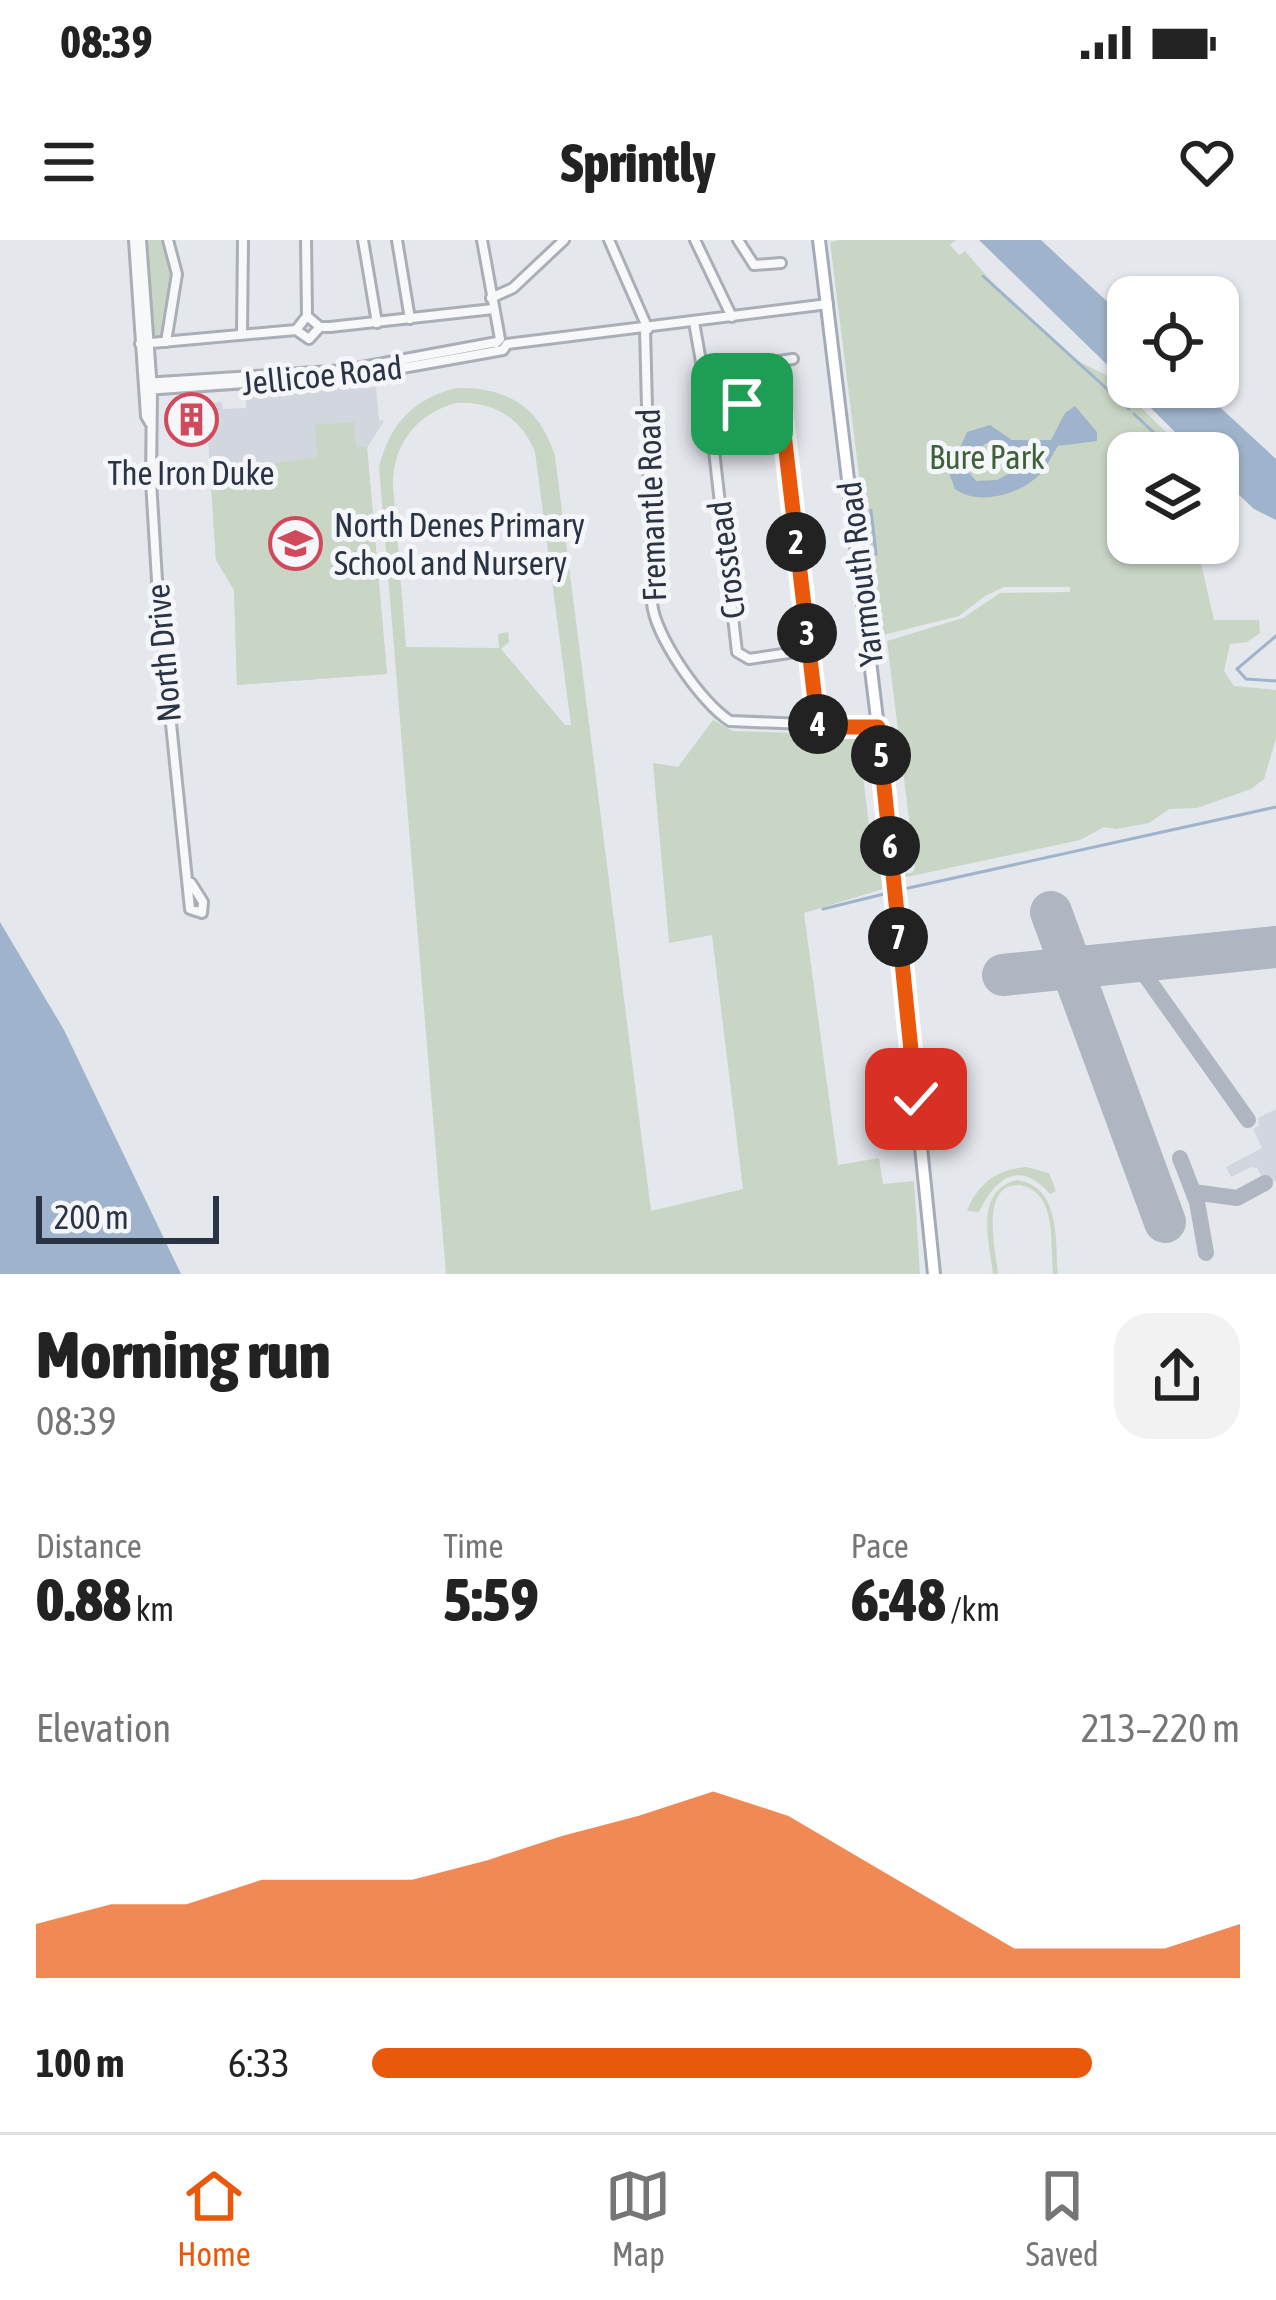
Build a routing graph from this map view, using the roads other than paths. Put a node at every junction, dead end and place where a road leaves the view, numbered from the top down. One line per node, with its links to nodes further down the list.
1 (138, 240): 26 (street, North Drive)
2 (168, 240): 25 (street)
3 (243, 240): 24 (street)
4 (306, 240): 16 (street)
5 (363, 240): 20 (street)
6 (397, 240): 18 (street)
7 (482, 240): 14 (street)
8 (564, 240): 14 (street)
9 (609, 240): 22 (street)
10 (695, 240): 17 (street)
11 (738, 240): 13 (street)
12 (819, 240): 15 (main road, Yarmouth Road)
13 (781, 263)
14 (492, 304): 18 (street); 27 (street)
15 (828, 304): 17 (street, Jellicoe Road); 34 (main road, Yarmouth Road)
16 (307, 316): 21 (street); 23 (street)
17 (732, 316): 19 (street, Jellicoe Road)
18 (410, 319): 20 (street)
19 (694, 322): 22 (street, Jellicoe Road); 31 (street, Crosstead)
20 (377, 323): 21 (street)
21 (320, 327): 23 (street)
22 (646, 329): 27 (street, Jellicoe Road); 33 (street, Fremantle Road)
23 (296, 330): 24 (street)
24 (242, 333): 25 (street)
25 (166, 342): 26 (street)
26 (144, 344): 29 (street, North Drive)
27 (501, 344): 29 (street, Jellicoe Road)
28 (793, 358): 30 (street)
29 (148, 386): 35 (street, North Drive)
30 (780, 399): 31 (street); 32 (street)
31 (709, 407): 32 (street, Crosstead)
32 (809, 650): 33 (street)
33 (818, 727): 34 (street, Fremantle Road)
34 (878, 727): 36 (main road, Yarmouth Road)
35 (190, 883): 35 (street, North Drive)
36 (934, 1274)

